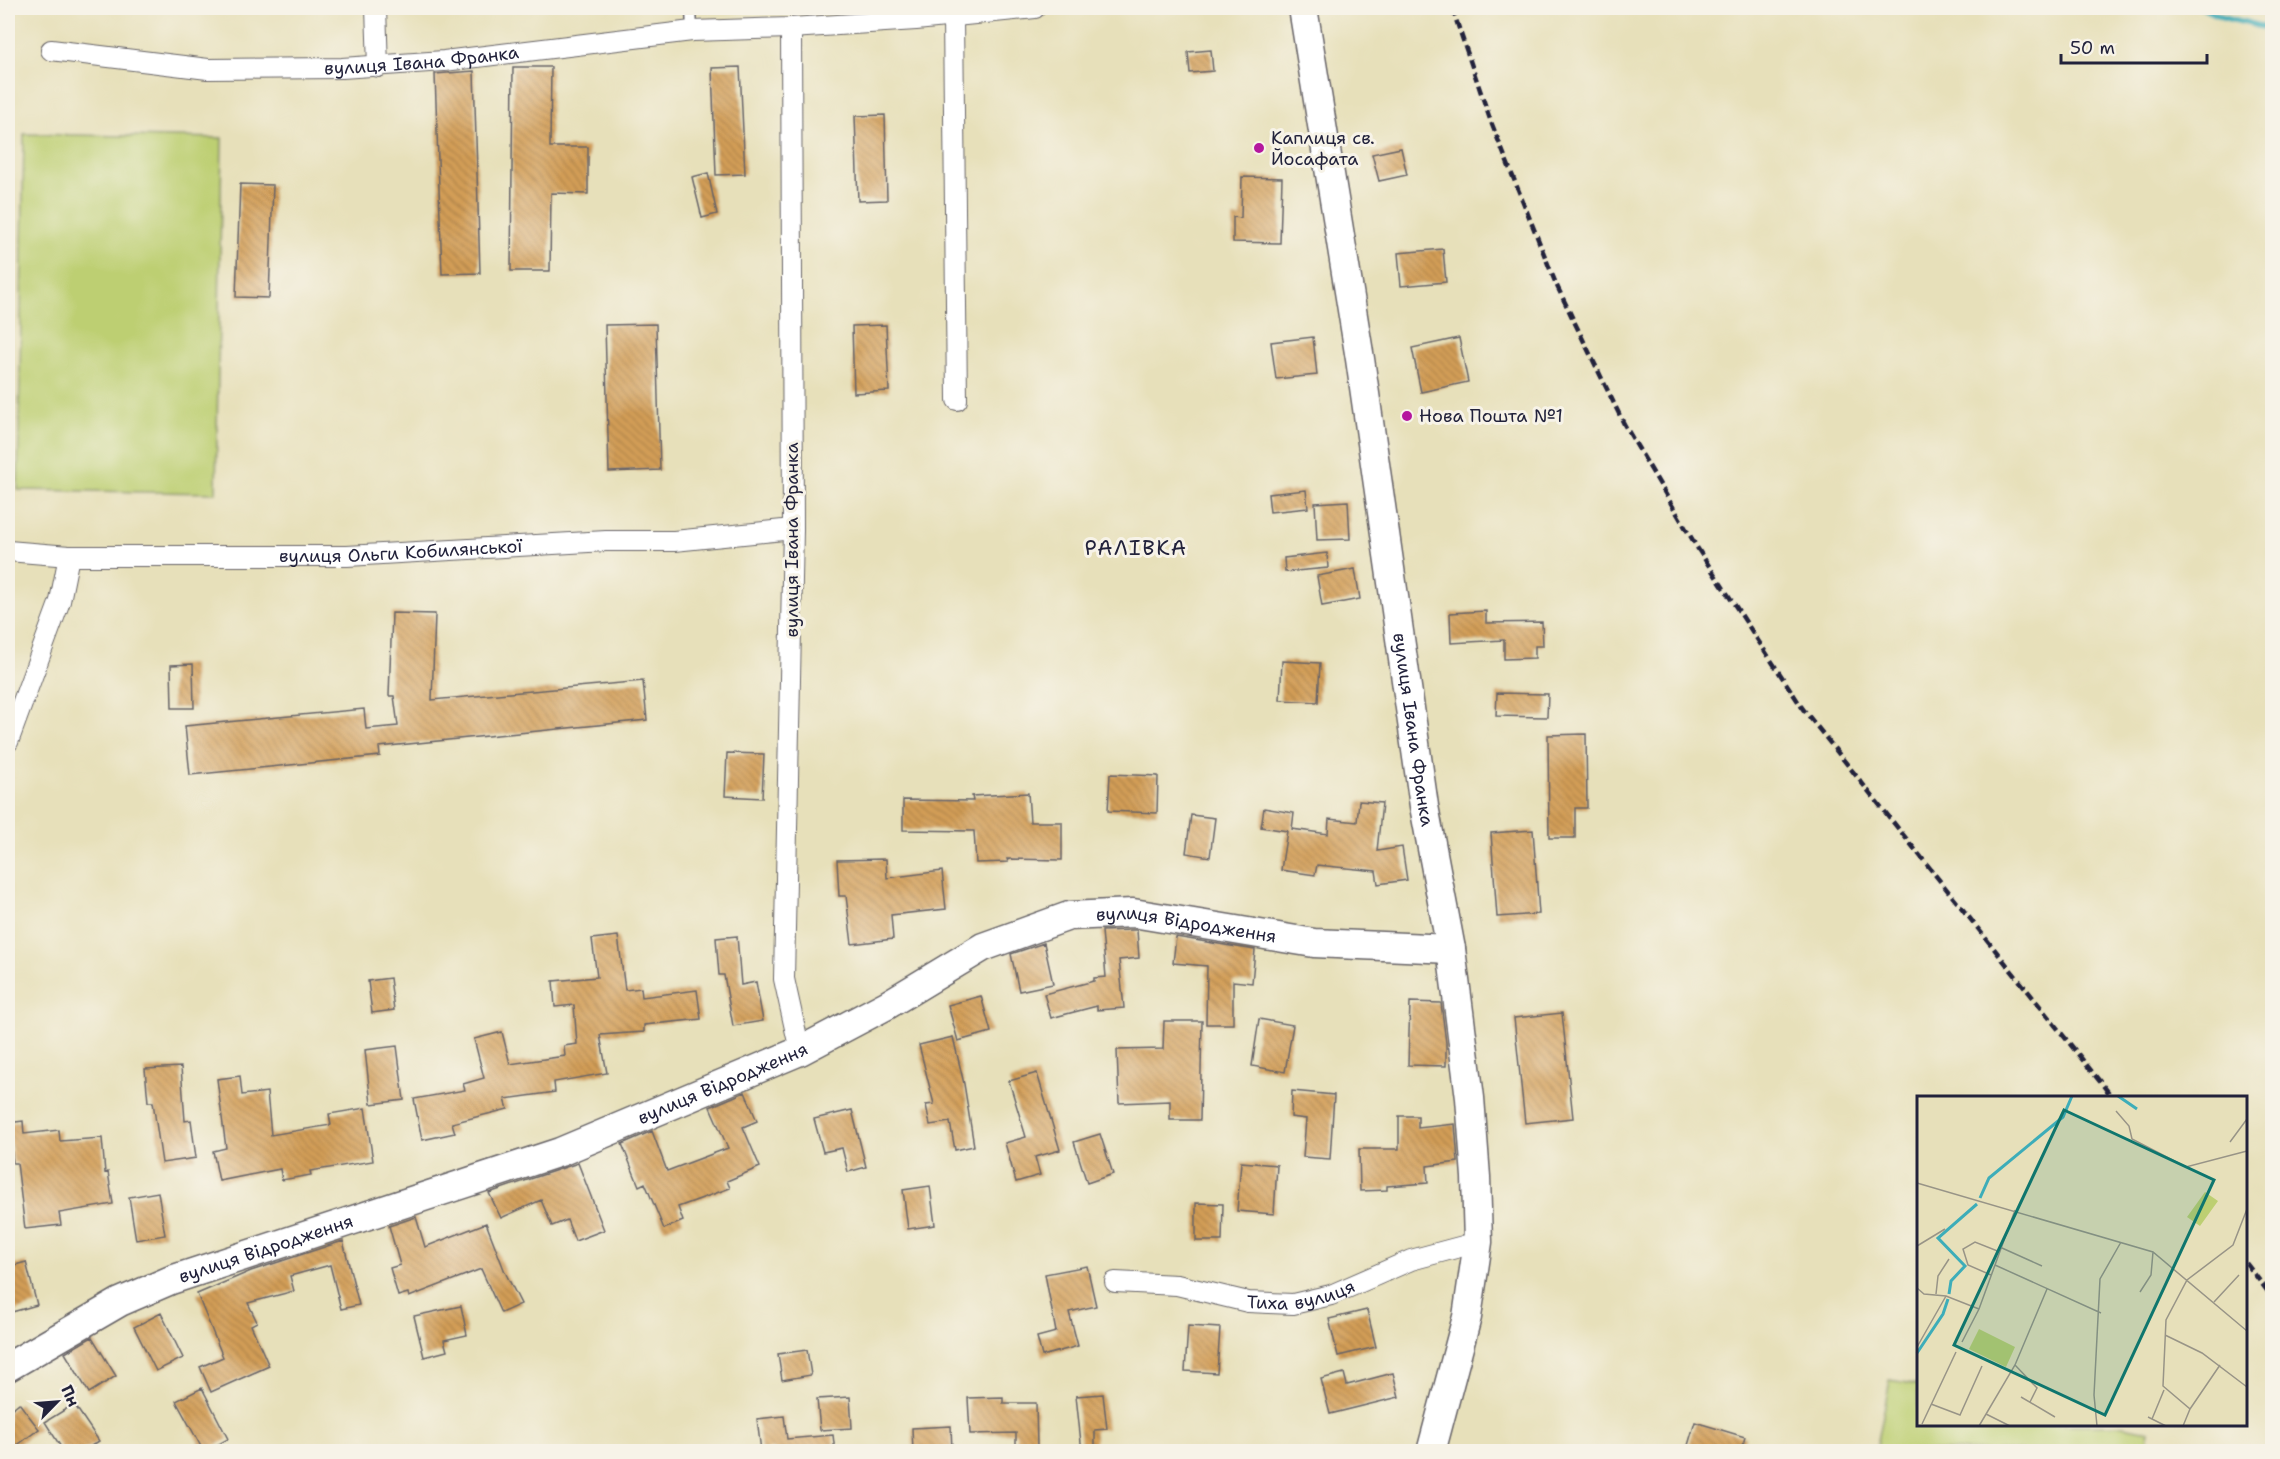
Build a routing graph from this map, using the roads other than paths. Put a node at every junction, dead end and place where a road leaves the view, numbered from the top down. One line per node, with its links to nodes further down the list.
1 (376, 8): 10 (street)
2 (692, 8): 8 (lane)
3 (1035, 8): 6 (street, вулиця Івана Франка)
4 (1303, 8): 16 (street, вулиця Івана Франка)
5 (915, 14): 6 (street, вулиця Івана Франка); 7 (street, вулиця Івана Франка)
6 (953, 16): 11 (street)
7 (791, 28): 8 (street, вулиця Івана Франка); 12 (street, вулиця Івана Франка)
8 (692, 31): 10 (street, вулиця Івана Франка)
9 (51, 50): 10 (street, вулиця Івана Франка)
10 (378, 67)
11 (957, 400)
12 (793, 529): 14 (street, вулиця Ольги Кобилянської); 17 (street, вулиця Івана Франка)
13 (8, 551): 14 (street, вулиця Ольги Кобилянської)
14 (69, 556): 15 (street)
15 (8, 742)
16 (1451, 949): 17 (street, вулиця Відродження); 18 (street, вулиця Івана Франка)
17 (800, 1051): 20 (street, вулиця Відродження)
18 (1478, 1242): 19 (street, Тиха вулиця); 21 (street, вулиця Івана Франка)
19 (1115, 1282)
20 (8, 1367)
21 (1431, 1452)

